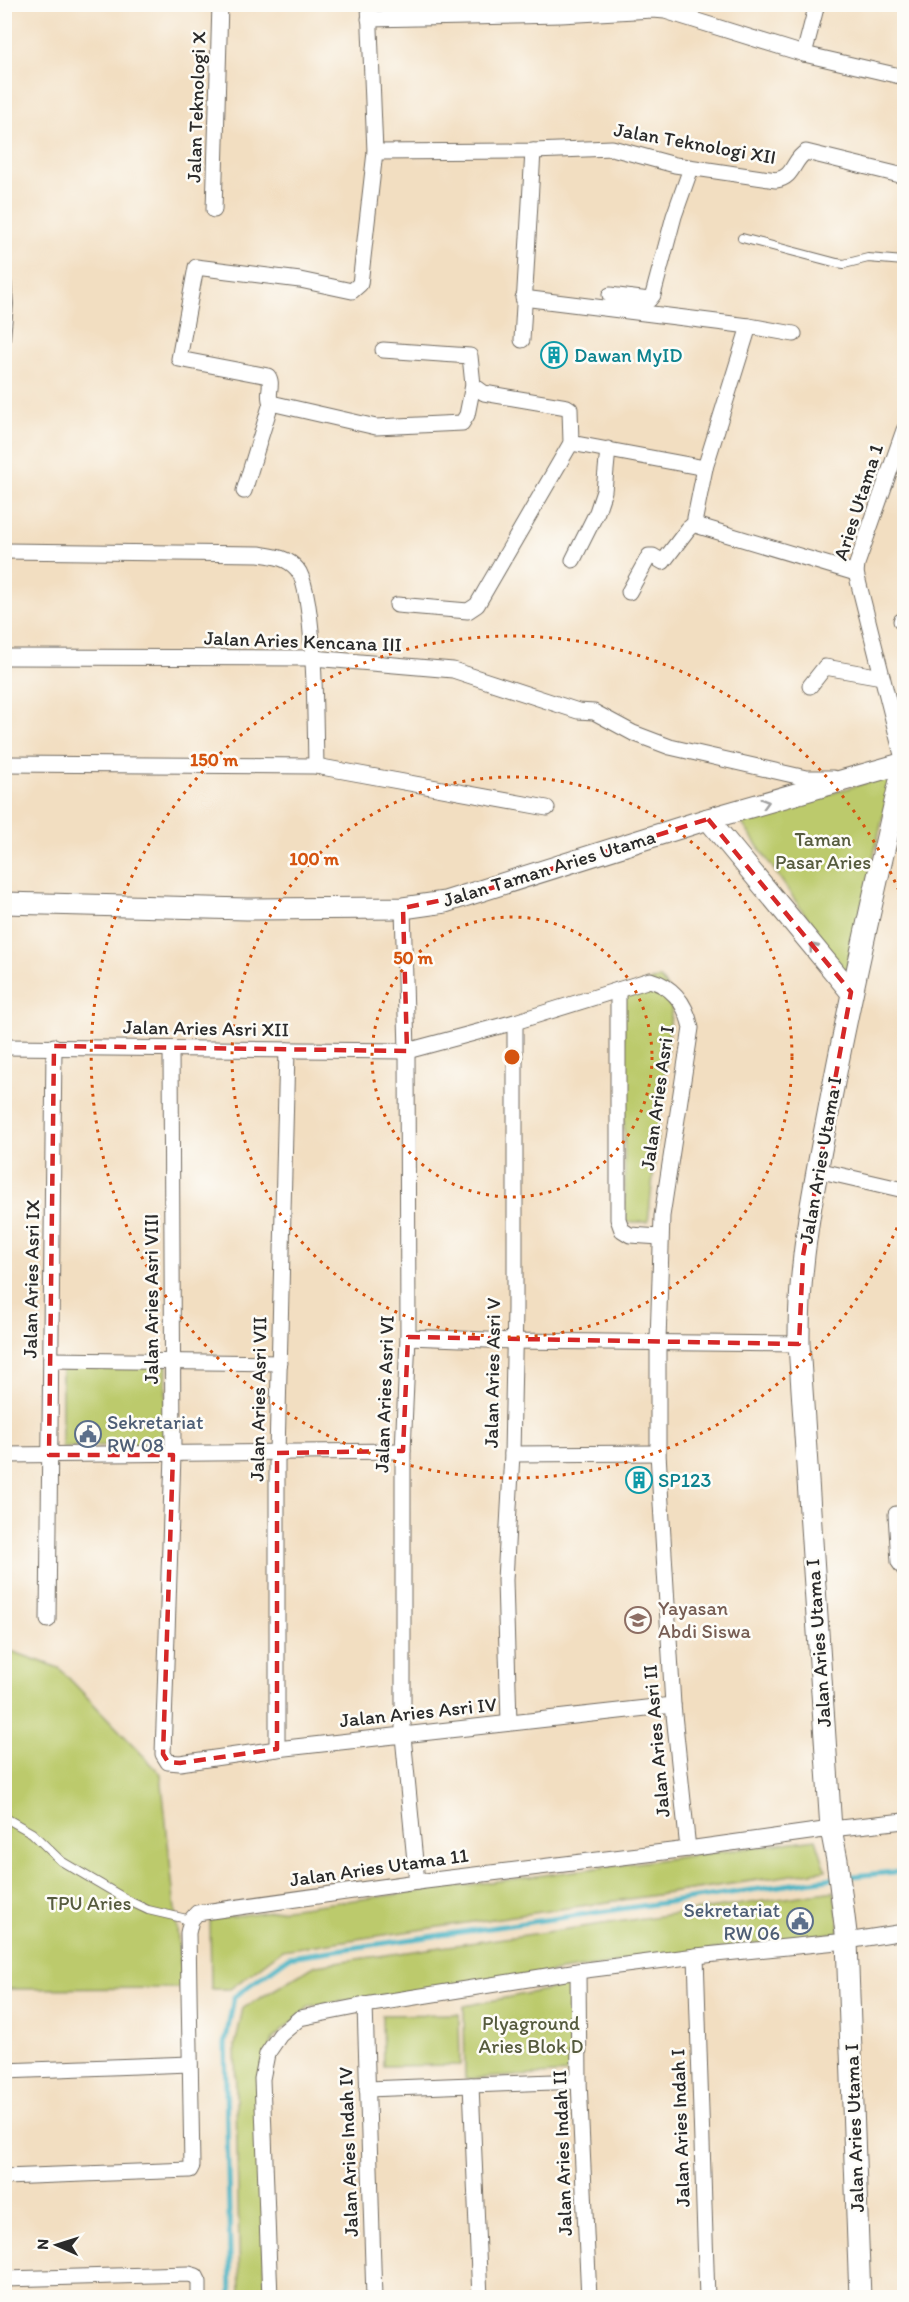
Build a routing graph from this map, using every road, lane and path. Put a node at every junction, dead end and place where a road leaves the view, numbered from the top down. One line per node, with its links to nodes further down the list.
1 (220, 4): 12 (street, Jalan Teknologi X)
2 (817, 4): 6 (street)
3 (675, 9): 4 (street); 6 (street)
4 (559, 10): 5 (street)
5 (369, 12): 9 (street)
6 (804, 54): 7 (street)
7 (904, 77)
8 (533, 151): 9 (street, Jalan Teknologi XII); 10 (street, Jalan Teknologi XII); 17 (street)
9 (375, 152): 24 (street)
10 (691, 168): 11 (street, Jalan Teknologi XII); 16 (street)
11 (904, 176)
12 (214, 210)
13 (742, 238): 15 (lane)
14 (4, 243): 22 (lane)
15 (904, 261)
16 (610, 295)
17 (523, 298): 18 (street); 20 (street)
18 (748, 326): 19 (street); 28 (street)
19 (794, 334)
20 (522, 340)
21 (383, 350): 23 (street)
22 (4, 362)
23 (473, 385): 24 (street); 26 (street)
24 (271, 403): 29 (street)
25 (904, 430): 33 (street, Aries Utama 1)
26 (571, 443): 27 (street); 35 (street)
27 (608, 448): 28 (street); 32 (street)
28 (705, 468): 30 (street)
29 (243, 491)
30 (695, 523): 33 (street); 34 (street)
31 (4, 551): 37 (street)
32 (573, 560)
33 (856, 573): 38 (street, Aries Utama 1)
34 (629, 592)
35 (398, 605)
36 (4, 657): 37 (street, Jalan Aries Kencana III)
37 (313, 658): 42 (street); 43 (street, Jalan Aries Kencana III)
38 (882, 677): 39 (street); 40 (street, Aries Utama 1)
39 (810, 686)
40 (904, 763): 43 (street, Jalan Taman Aries Utama); 49 (street, Jalan Aries Utama I)
41 (4, 764): 42 (street)
42 (316, 766): 44 (street)
43 (848, 779): 45 (street, Jalan Taman Aries Utama, one-way to 43)
44 (547, 808)
45 (708, 819): 47 (street, Jalan Taman Aries Utama); 49 (street, one-way to 45)
46 (4, 903): 47 (street, Jalan Taman Aries Utama)
47 (403, 908): 55 (street, Jalan Aries Asri VI)
48 (618, 990): 50 (street, Jalan Aries Asri I); 58 (street, Jalan Aries Asri I); 58 (street, Jalan Aries Asri I)
49 (850, 993): 56 (street, Jalan Aries Utama I)
50 (515, 1022): 55 (street, Jalan Aries Asri I); 60 (street, Jalan Aries Asri V)
51 (4, 1047): 52 (street, Jalan Aries Asri XII)
52 (54, 1047): 53 (street, Jalan Aries Asri XII); 63 (street, Jalan Aries Asri IX)
53 (171, 1049): 54 (street, Jalan Aries Asri XII); 64 (street, Jalan Aries Asri VIII)
54 (287, 1050): 55 (street, Jalan Aries Asri XII); 65 (street, Jalan Aries Asri VII)
55 (407, 1051): 59 (street, Jalan Aries Asri VI)
56 (817, 1170): 57 (street); 62 (street, Jalan Aries Utama I)
57 (904, 1190)
58 (660, 1237): 61 (street, Jalan Aries Asri I)
59 (408, 1337): 60 (street); 66 (street, Jalan Aries Asri VI)
60 (513, 1341): 61 (street); 69 (street, Jalan Aries Asri V)
61 (658, 1341): 62 (street); 68 (street, Jalan Aries Asri II)
62 (799, 1344): 83 (street, Jalan Aries Utama I)
63 (51, 1360): 64 (street); 71 (street, Jalan Aries Asri IX)
64 (172, 1360): 65 (street); 72 (street, Jalan Aries Asri VIII)
65 (280, 1363): 67 (street, Jalan Aries Asri VII)
66 (403, 1451): 67 (street); 78 (street, Jalan Aries Asri VI)
67 (277, 1453): 72 (street); 79 (street, Jalan Aries Asri VII)
68 (658, 1453): 69 (street); 76 (street, Jalan Aries Asri II)
69 (512, 1454): 77 (street, Jalan Aries Asri V)
70 (4, 1455): 71 (street)
71 (49, 1455): 72 (street); 75 (street, Jalan Aries Asri IX)
72 (173, 1455): 80 (street, Jalan Aries Asri VIII)
73 (896, 1514): 74 (street)
74 (904, 1569)
75 (48, 1620)
76 (673, 1705): 77 (street, Jalan Aries Asri IV); 84 (street, Jalan Aries Asri II)
77 (509, 1723): 78 (street, Jalan Aries Asri IV)
78 (403, 1736): 79 (street, Jalan Aries Asri IV); 85 (street, Jalan Aries Asri VI)
79 (277, 1749): 80 (street, Jalan Aries Asri IV)
80 (168, 1762)
81 (4, 1817): 86 (lane)
82 (904, 1821): 83 (street, Jalan Aries Utama 11)
83 (831, 1828): 84 (street, Jalan Aries Utama 11); 88 (street, Jalan Aries Utama I)
84 (688, 1849): 85 (street, Jalan Aries Utama 11)
85 (417, 1882): 86 (street, Jalan Aries Utama 11)
86 (191, 1920): 92 (street)
87 (904, 1932): 88 (street)
88 (848, 1941): 89 (street); 105 (street, Jalan Aries Utama I)
89 (696, 1956): 90 (street); 104 (street, Jalan Aries Indah I)
90 (578, 1971): 91 (street); 94 (street, Jalan Aries Indah II)
91 (364, 2005): 96 (street, Jalan Aries Indah IV); 100 (street)
92 (190, 2064): 93 (street); 97 (street)
93 (4, 2071)
94 (579, 2081): 95 (street); 103 (street, Jalan Aries Indah II)
95 (471, 2085): 96 (street); 102 (street)
96 (367, 2089): 101 (street, Jalan Aries Indah IV)
97 (4, 2177)
98 (4, 2279): 99 (street)
99 (199, 2298)
100 (270, 2298)
101 (374, 2298)
102 (480, 2298)
103 (589, 2298)
104 (707, 2298)
105 (860, 2298)

